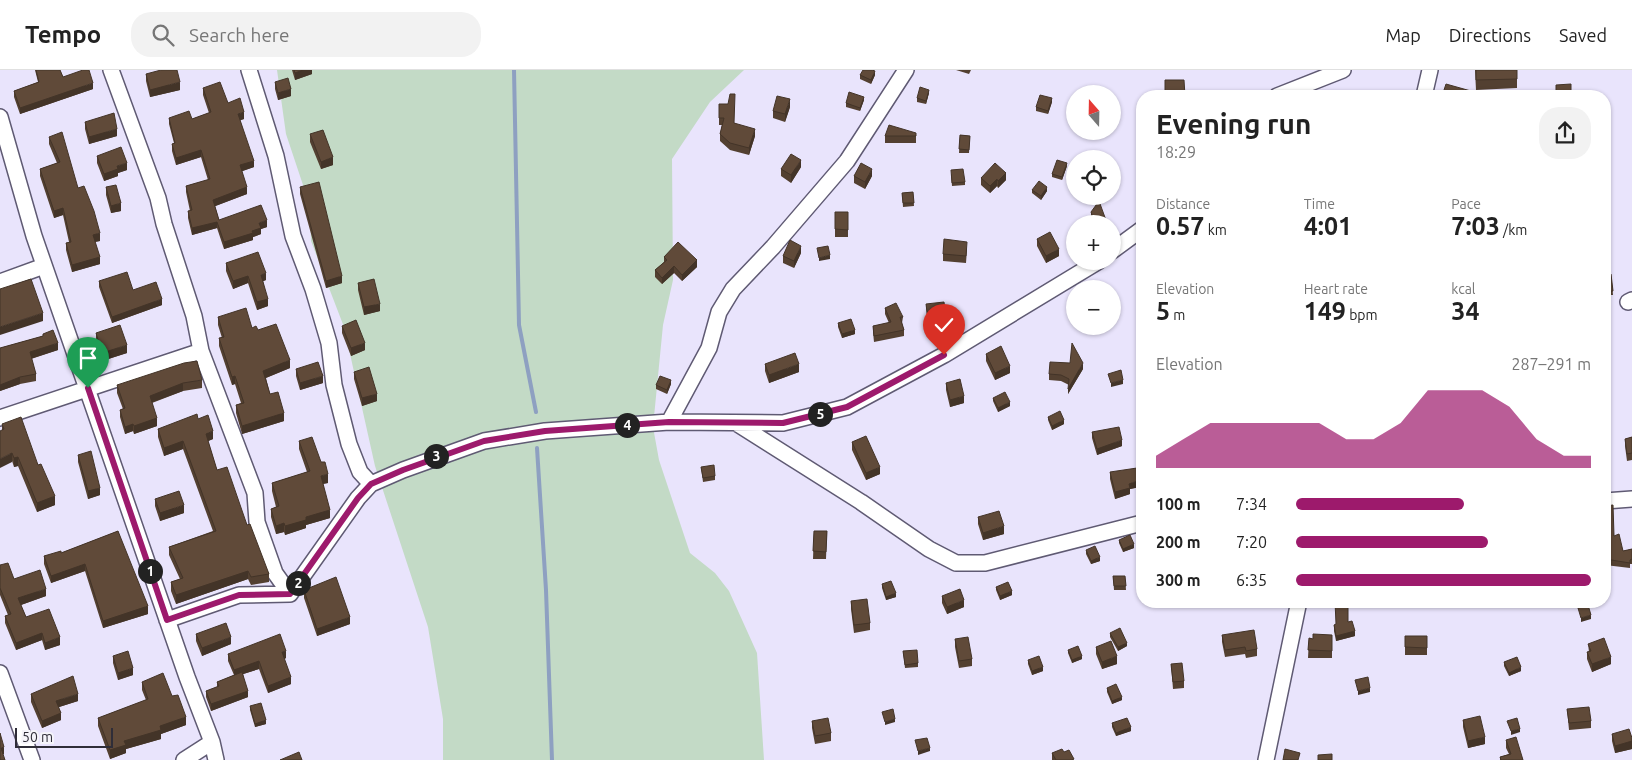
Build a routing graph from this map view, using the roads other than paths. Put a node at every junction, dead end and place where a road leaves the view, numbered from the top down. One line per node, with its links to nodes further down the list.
1 (111, 70): 14 (street)
2 (249, 70): 19 (street)
3 (906, 70): 17 (street)
4 (1343, 70): 6 (street)
5 (1430, 70): 7 (street)
6 (1292, 90)
7 (1425, 90)
8 (0, 116): 11 (street)
9 (1136, 233): 10 (street)
10 (1121, 244)
11 (44, 266): 13 (street); 15 (street)
12 (1084, 270): 18 (street)
13 (0, 282)
14 (201, 351): 15 (street); 23 (street)
15 (88, 388): 16 (street); 25 (street)
16 (0, 418)
17 (669, 422): 18 (street); 19 (street)
18 (735, 422): 22 (street)
19 (371, 484): 23 (street)
20 (1632, 499): 21 (street)
21 (1611, 501)
22 (1136, 524)
23 (290, 594): 25 (street)
24 (1298, 608): 31 (street)
25 (167, 620): 27 (street)
26 (0, 673): 28 (street)
27 (212, 742): 29 (street); 30 (street)
28 (32, 760)
29 (184, 760)
30 (216, 760)
31 (1266, 760)

